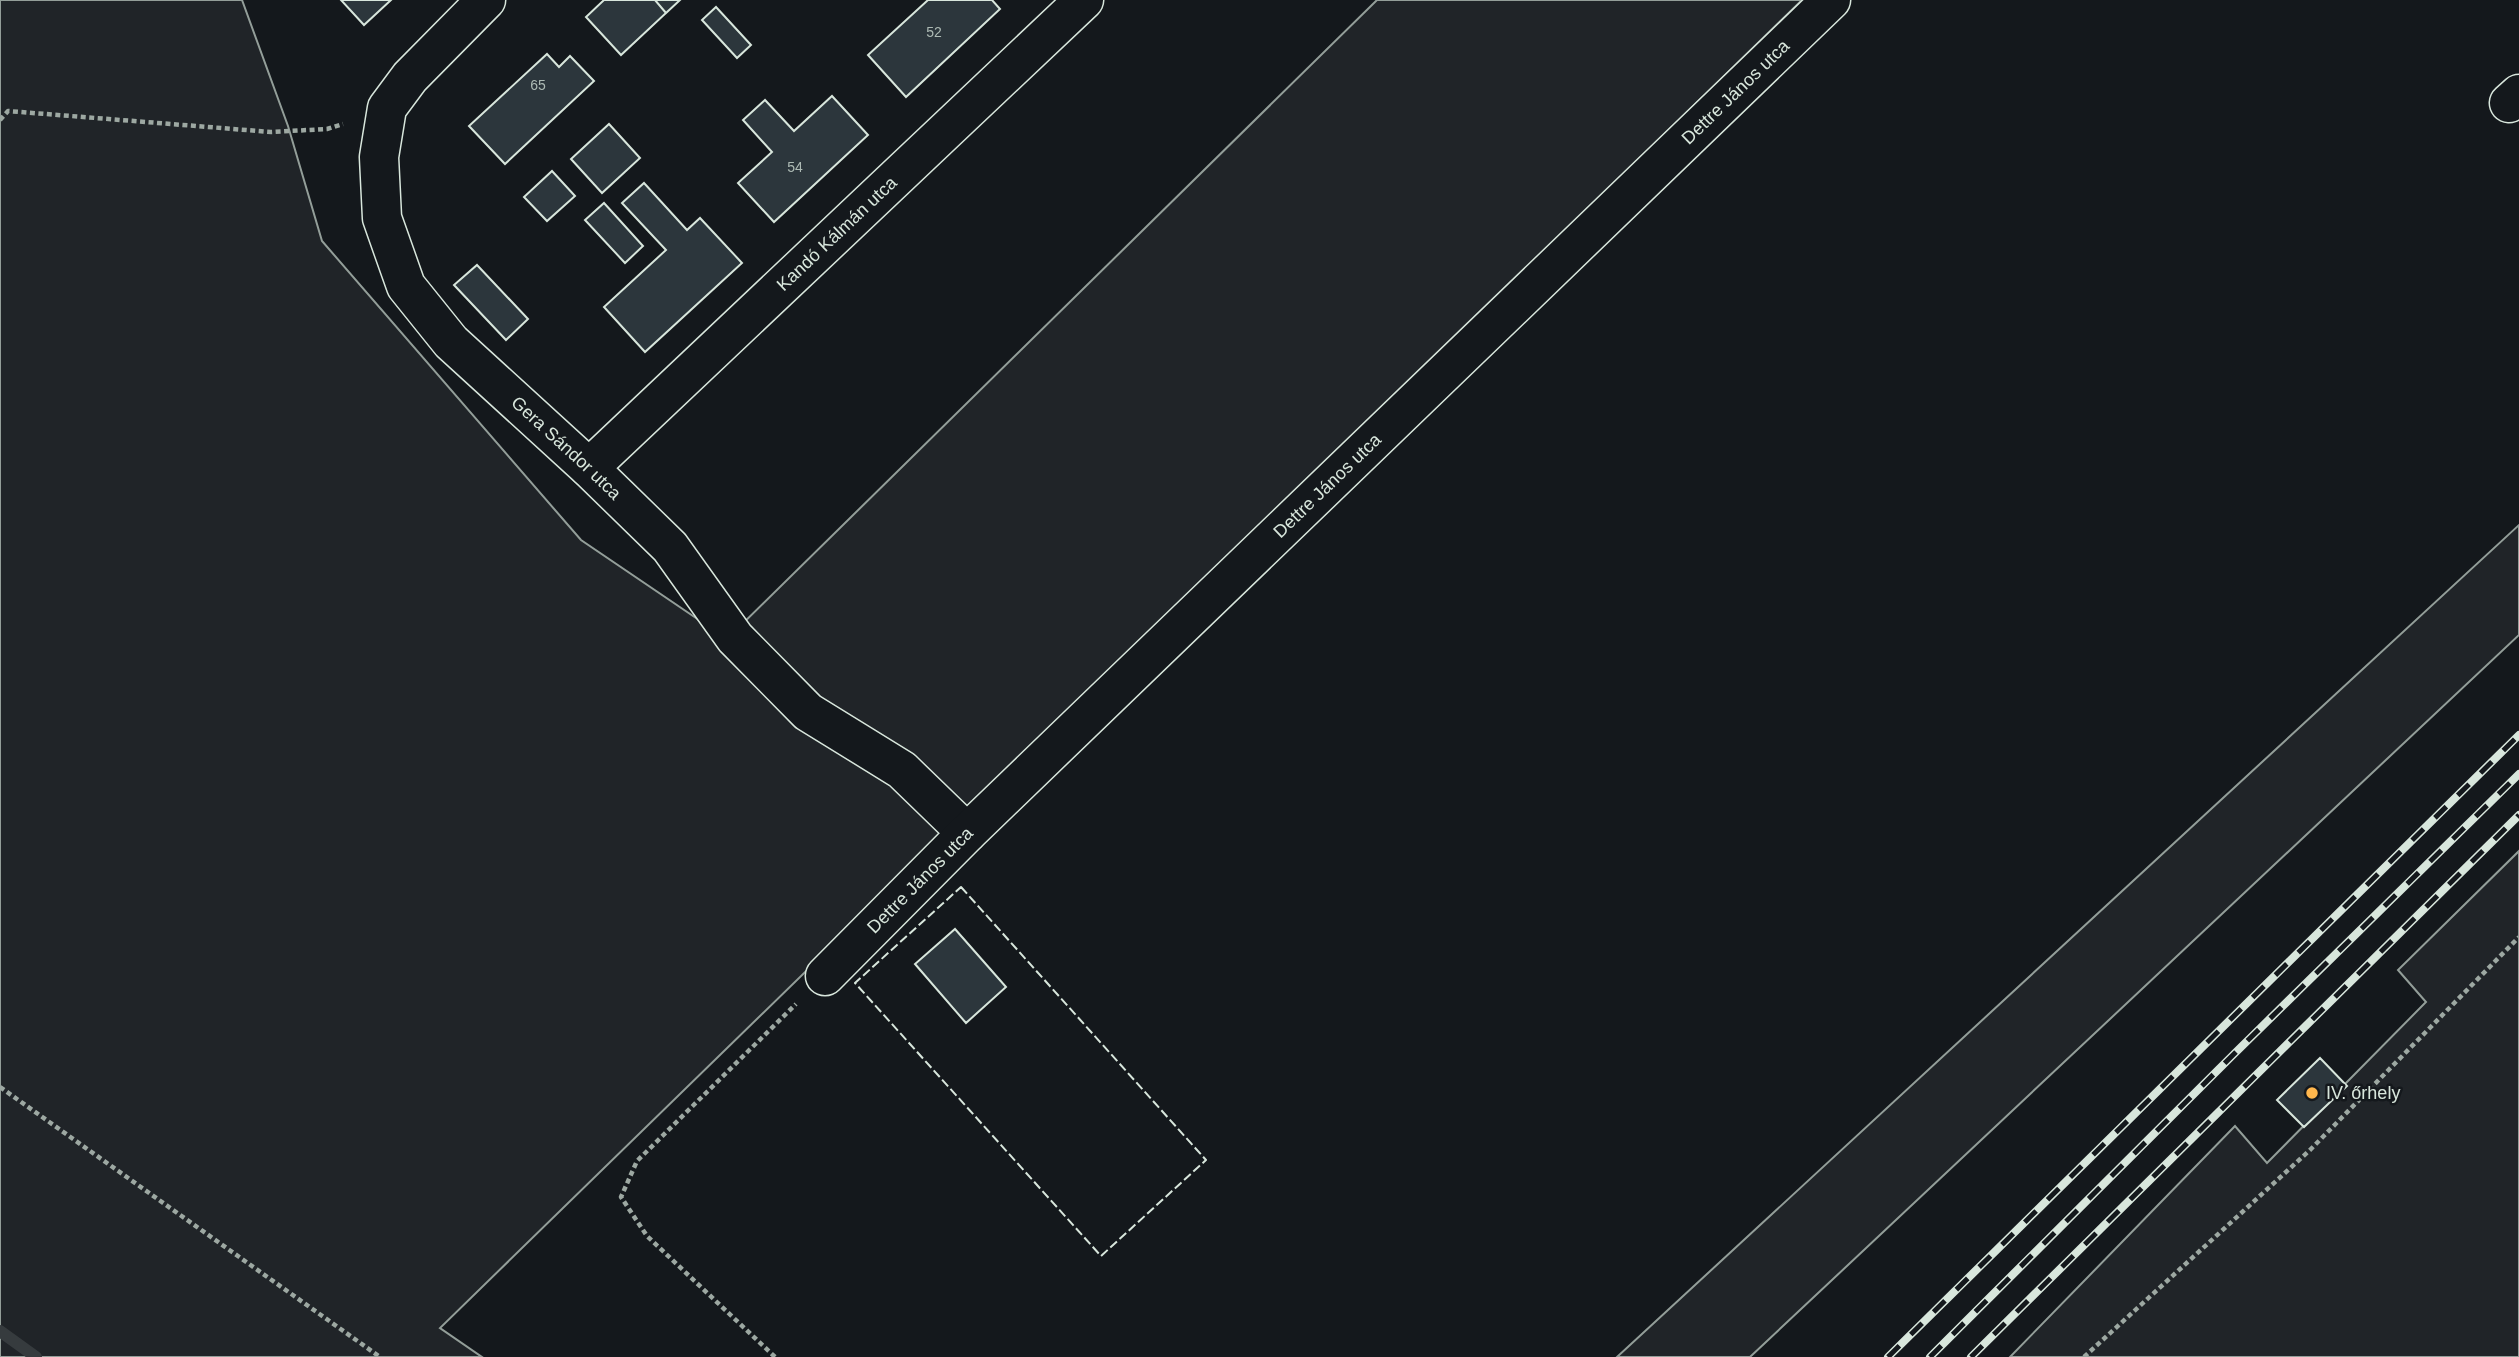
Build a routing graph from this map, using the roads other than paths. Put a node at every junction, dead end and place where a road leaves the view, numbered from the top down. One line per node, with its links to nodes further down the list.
1 (486, 0): 4 (street, Gera Sándor utca)
2 (1084, 0): 4 (street, Kandó Kálmán utca)
3 (1831, 0): 5 (street, Dettre János utca)
4 (589, 468): 5 (street, Gera Sándor utca)
5 (967, 833): 6 (street, Dettre János utca)
6 (825, 976)

